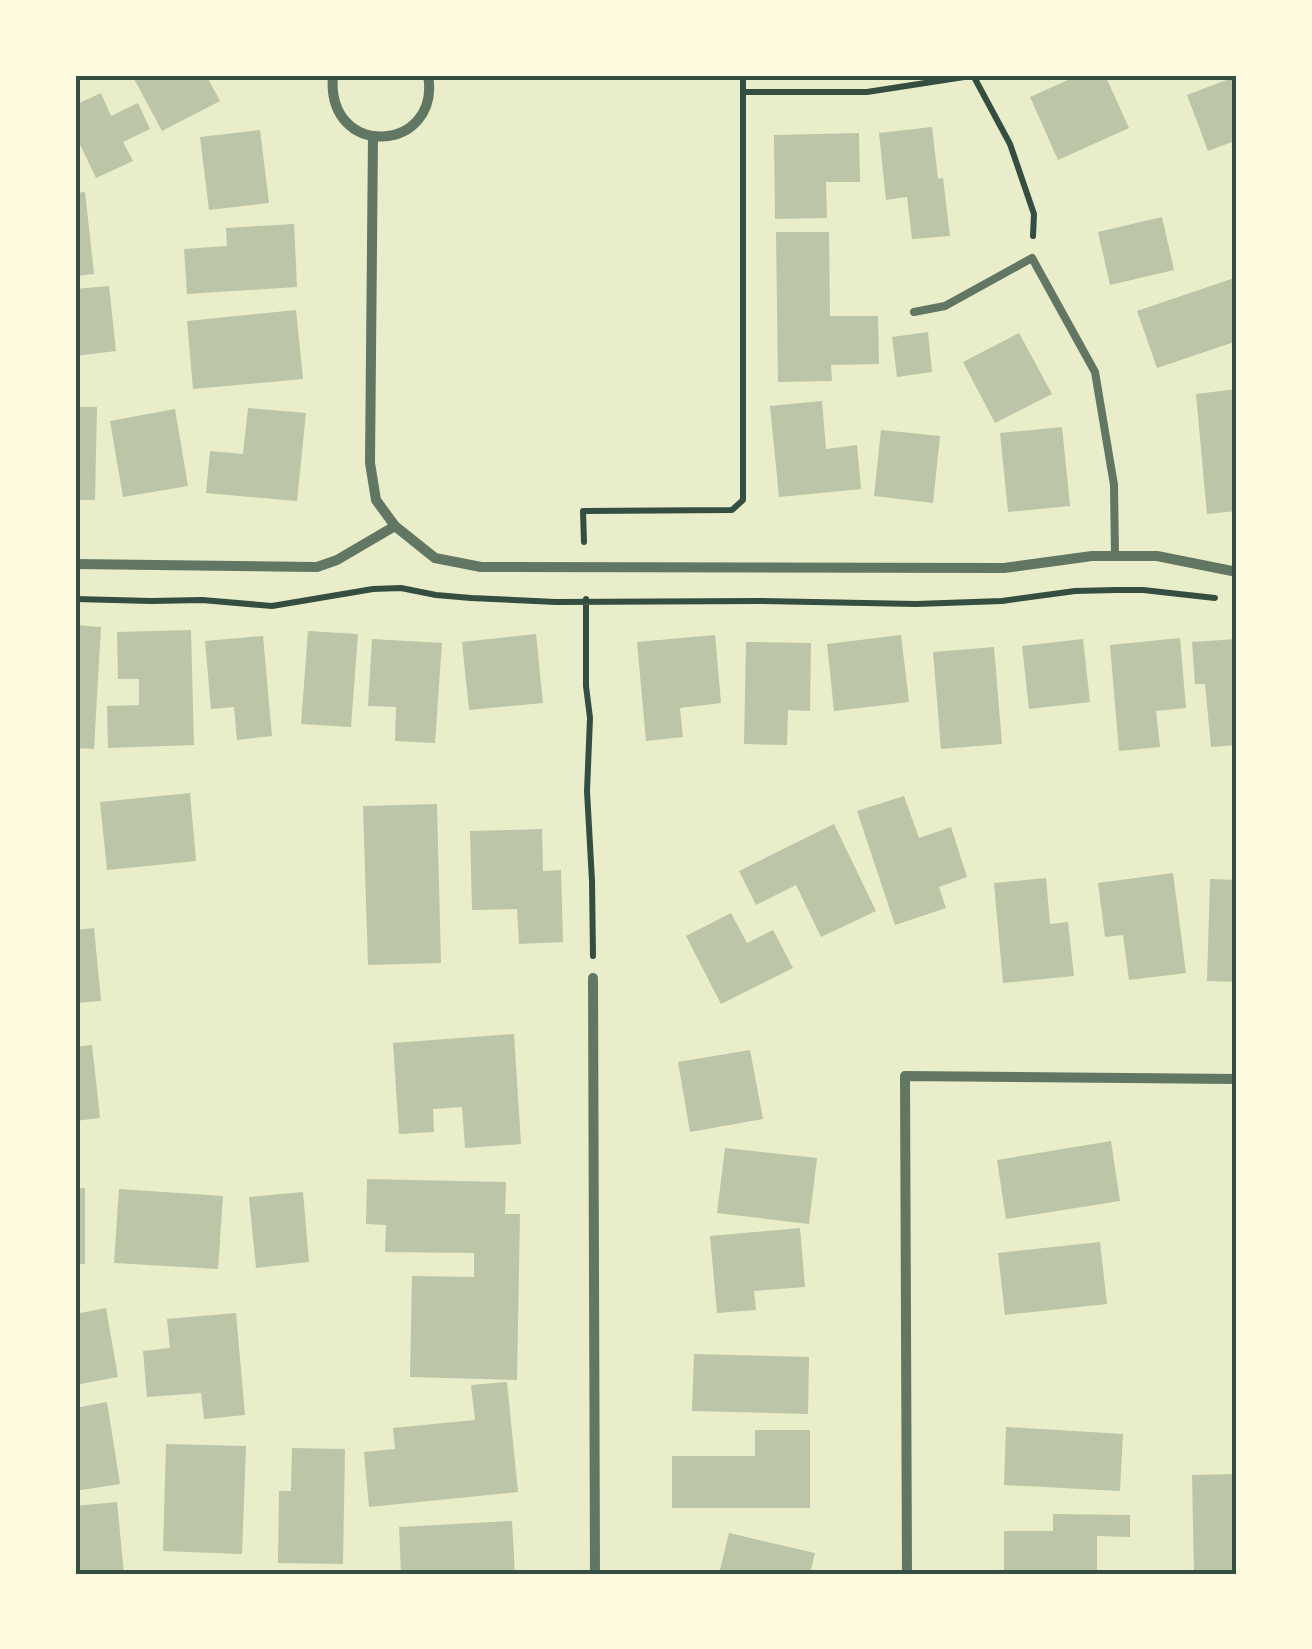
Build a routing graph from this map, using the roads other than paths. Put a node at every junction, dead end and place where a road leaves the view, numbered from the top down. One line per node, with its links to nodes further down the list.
1 (333, 75): 3 (street)
2 (428, 75): 3 (street)
3 (373, 137): 5 (street)
4 (914, 312): 6 (lane)
5 (395, 526): 6 (street); 7 (street)
6 (1115, 556): 8 (street)
7 (75, 564)
8 (1237, 572)
9 (593, 978): 11 (street)
10 (1237, 1079): 12 (street)
11 (595, 1574)
12 (907, 1574)

